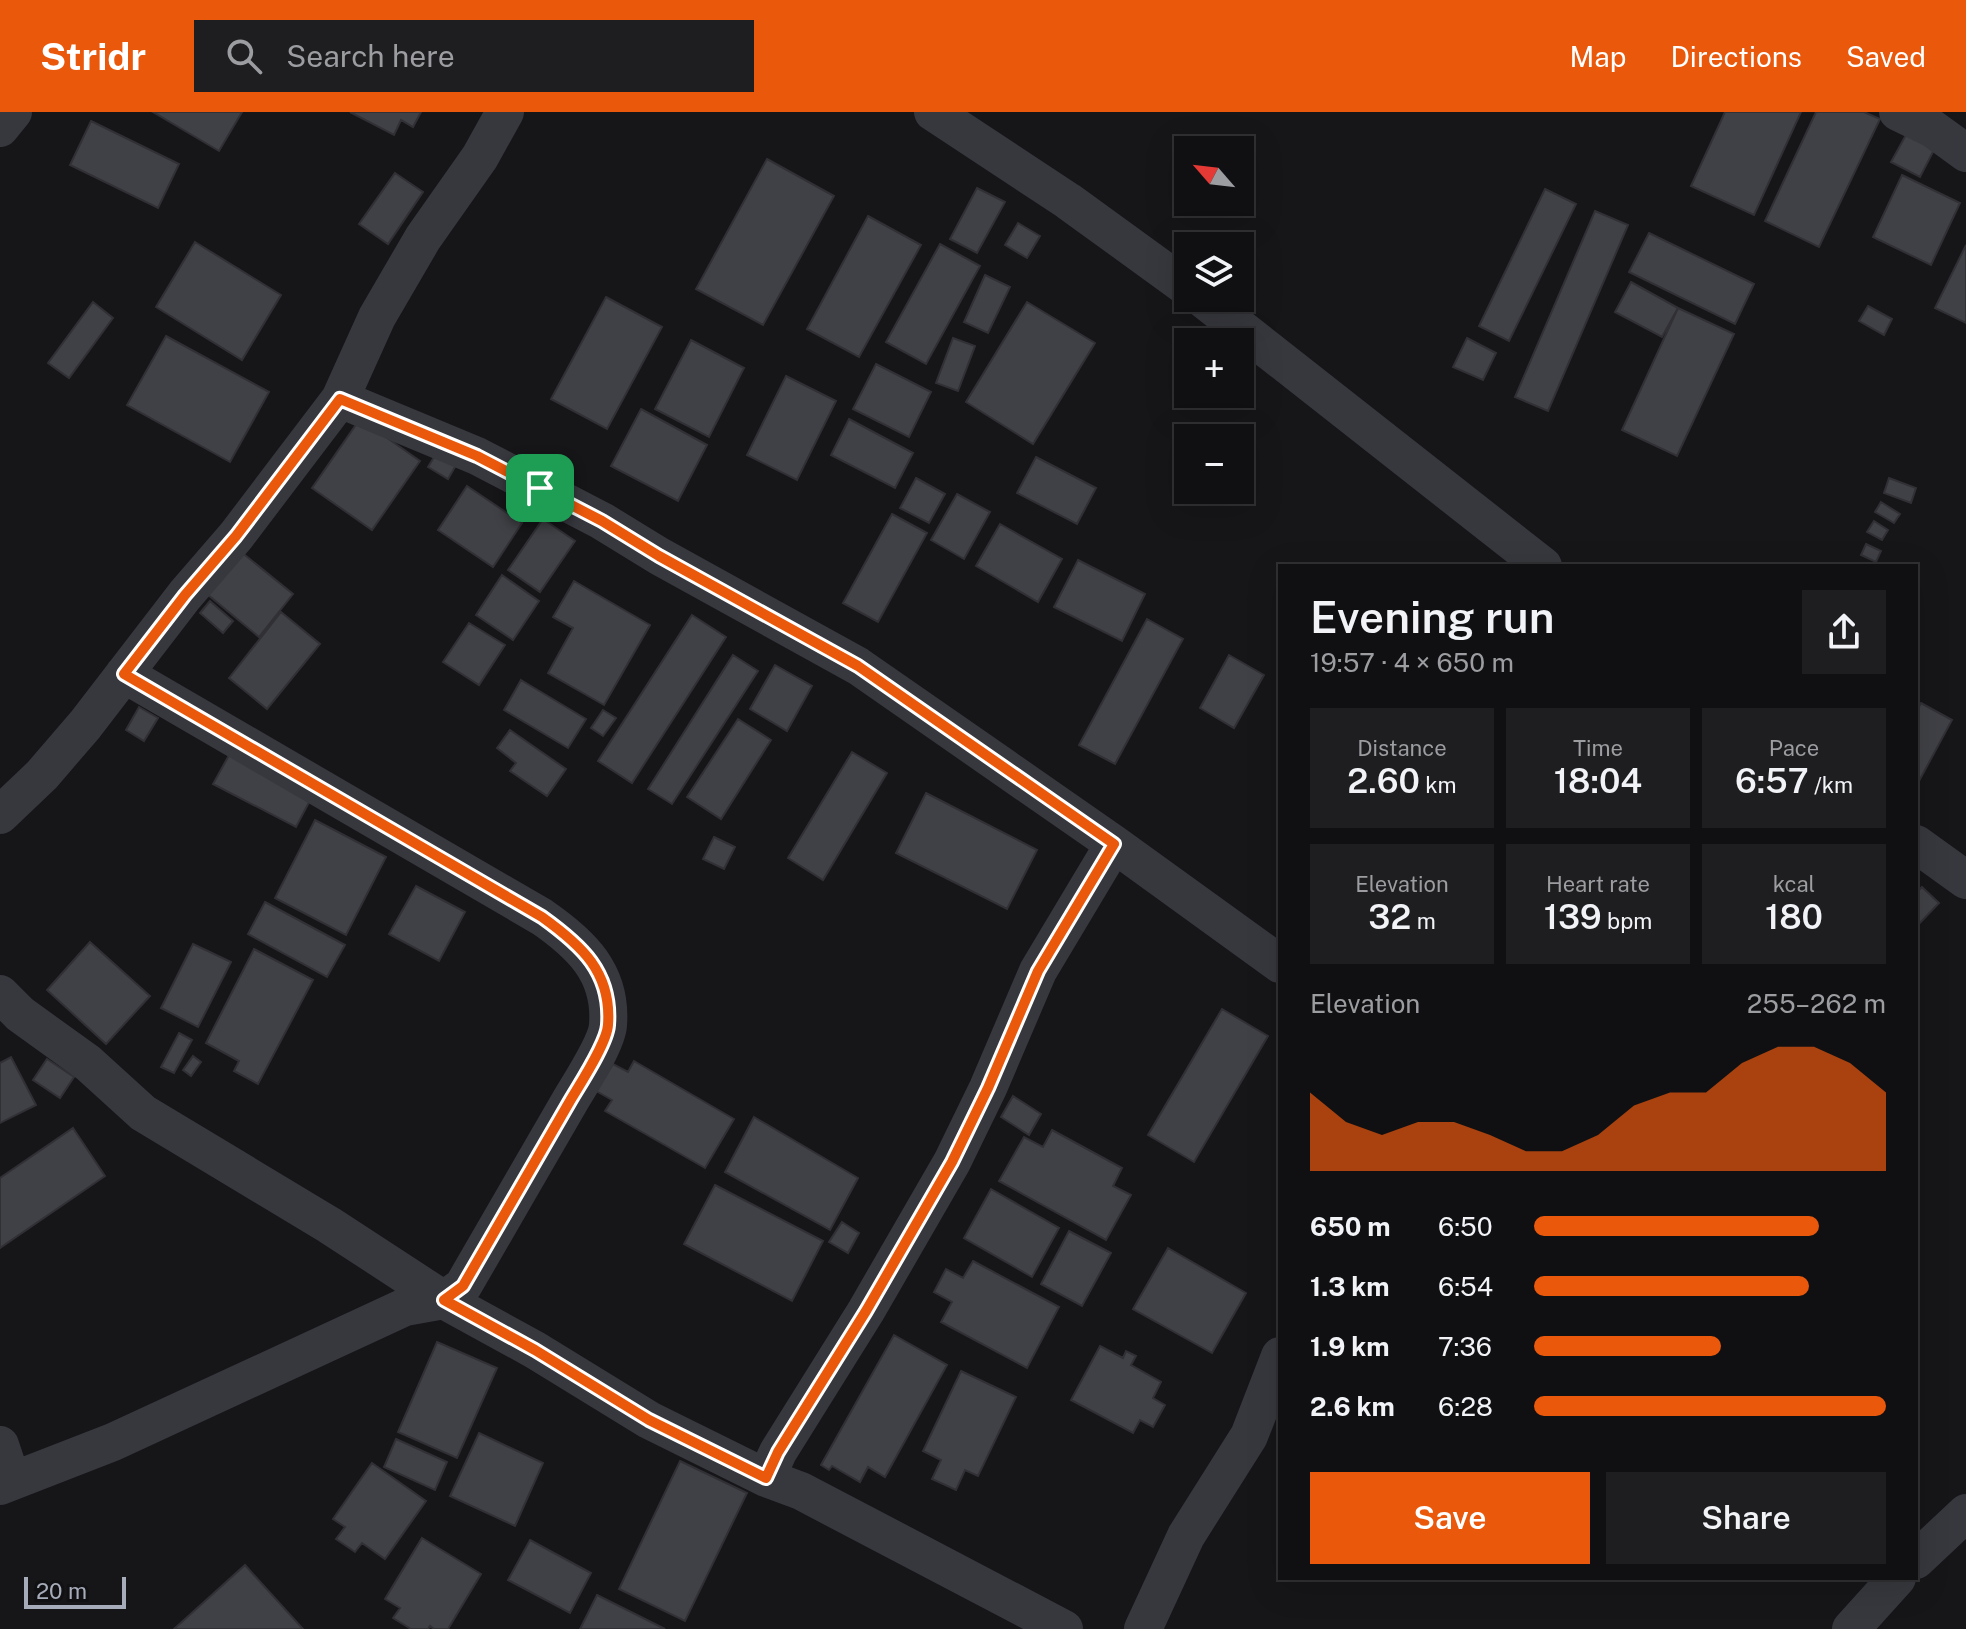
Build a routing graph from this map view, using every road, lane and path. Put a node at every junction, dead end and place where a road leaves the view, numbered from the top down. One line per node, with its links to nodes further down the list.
1 (13, 112): 6 (street)
2 (505, 112): 10 (street)
3 (933, 112): 5 (street)
4 (1898, 112): 7 (street)
5 (978, 124): 8 (street)
6 (0, 128)
7 (1966, 153)
8 (1174, 278)
9 (1220, 312): 11 (street)
10 (340, 399): 12 (street); 14 (street)
11 (1540, 564)
12 (124, 674): 13 (street); 19 (street)
13 (0, 815)
14 (1114, 844): 17 (street); 22 (street)
15 (1918, 845): 16 (street)
16 (1966, 880)
17 (1278, 963)
18 (0, 994): 19 (street)
19 (444, 1300): 22 (street); 23 (street)
20 (1278, 1361): 28 (street)
21 (0, 1445): 23 (street)
22 (766, 1478): 27 (street)
23 (6, 1484)
24 (1966, 1513): 25 (street)
25 (1918, 1558)
26 (1895, 1580): 29 (street)
27 (1064, 1629)
28 (1143, 1629)
29 (1851, 1629)

